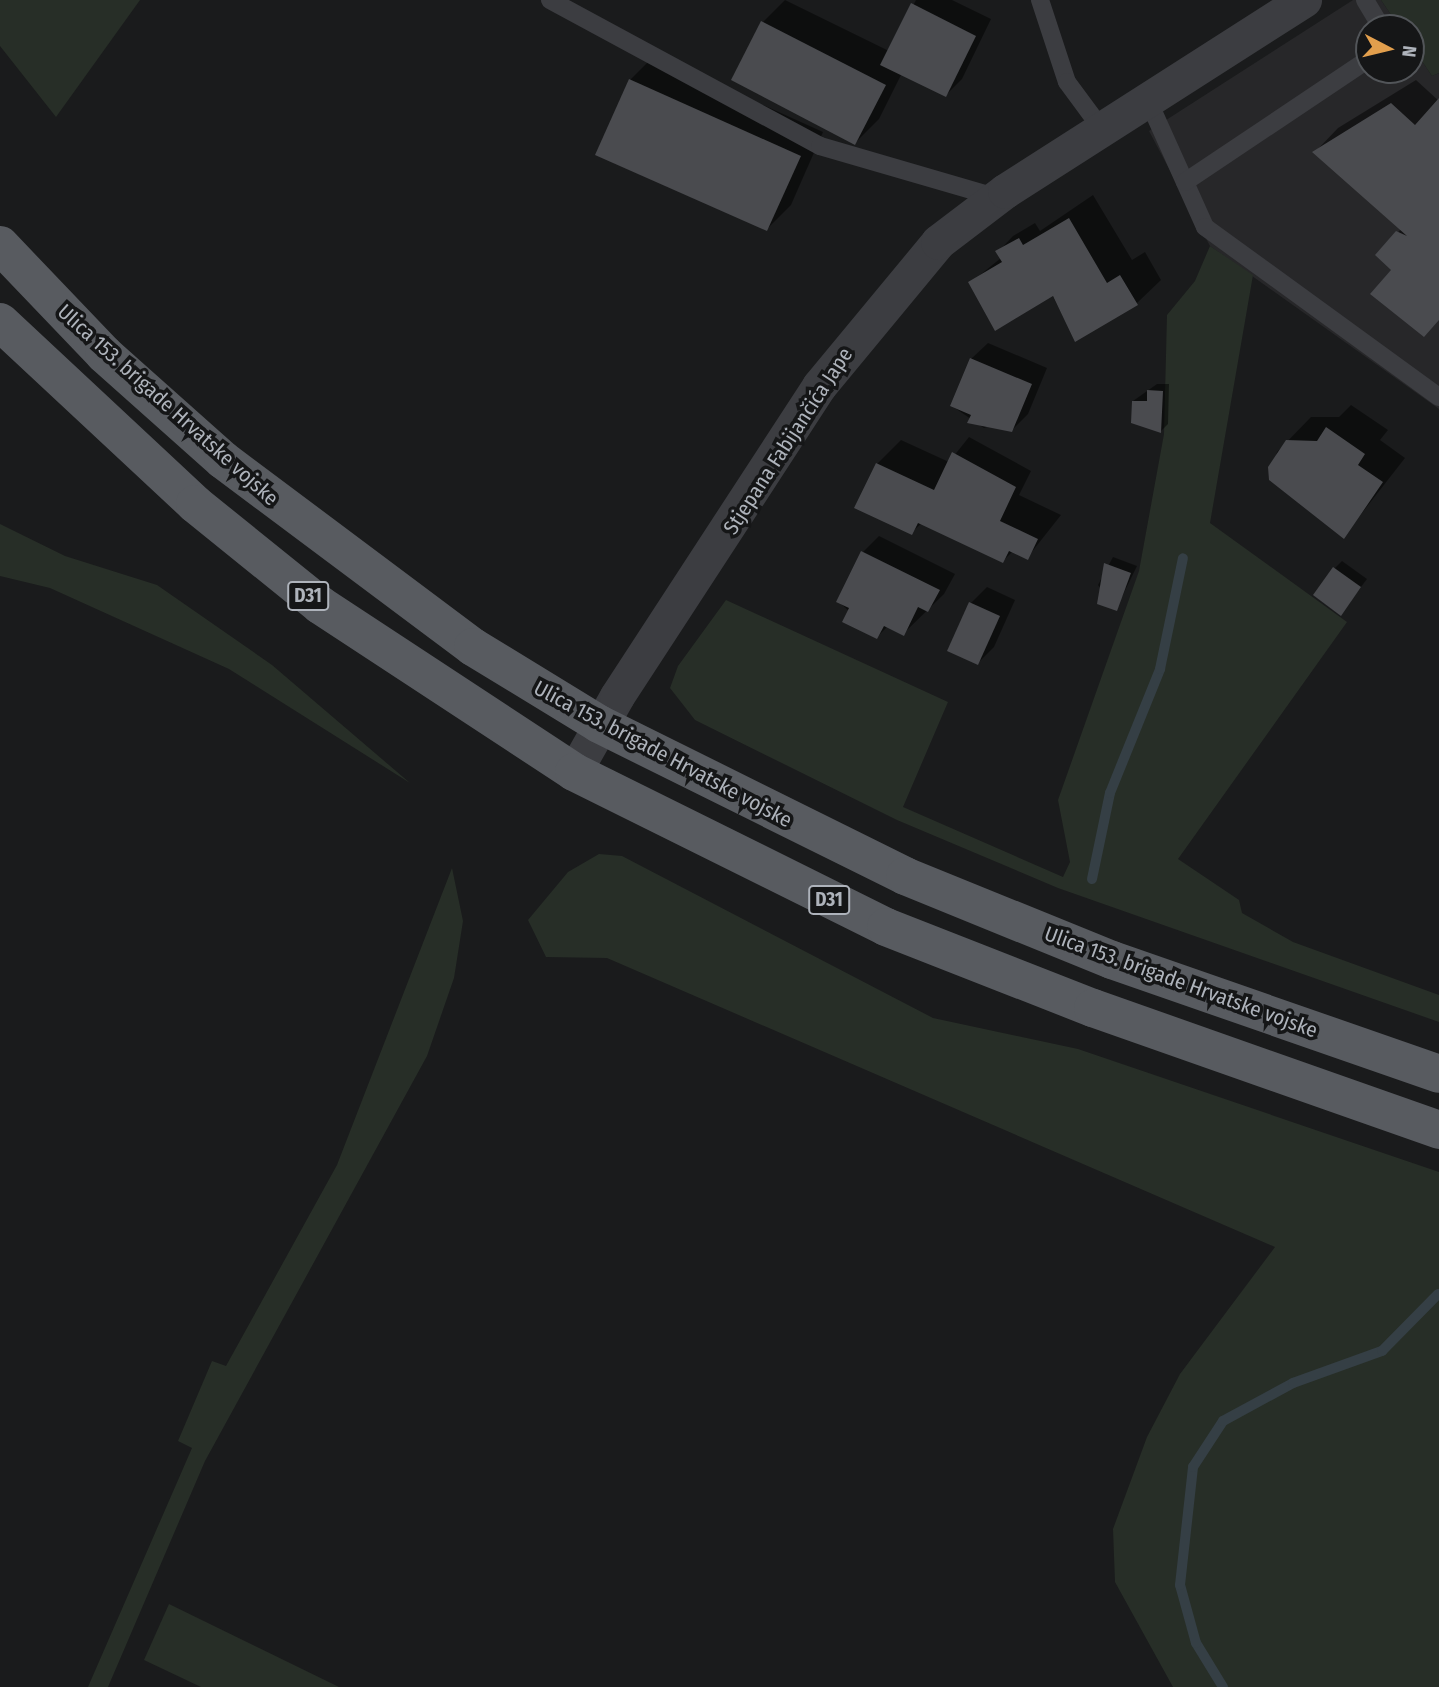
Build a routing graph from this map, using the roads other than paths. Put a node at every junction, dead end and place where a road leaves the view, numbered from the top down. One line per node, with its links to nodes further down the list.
1 (550, 0): 8 (lane)
2 (1040, 0): 6 (lane)
3 (1304, 0): 5 (street, Stjepana Fabijančića Jape)
4 (1355, 68): 7 (lane)
5 (1148, 100): 6 (street, Stjepana Fabijančića Jape); 7 (lane)
6 (1101, 128): 8 (street, Stjepana Fabijančića Jape)
7 (1185, 182): 11 (lane)
8 (996, 197): 12 (street, Stjepana Fabijančića Jape)
9 (0, 245): 12 (main road, Ulica 153. brigade Hrvatske vojske / D31)
10 (0, 322): 13 (main road, D31)
11 (1439, 397)
12 (599, 724): 13 (street, Stjepana Fabijančića Jape); 14 (main road, Ulica 153. brigade Hrvatske vojske / D31)
13 (574, 772): 15 (main road, D31)
14 (1439, 1074)
15 (1439, 1130)

